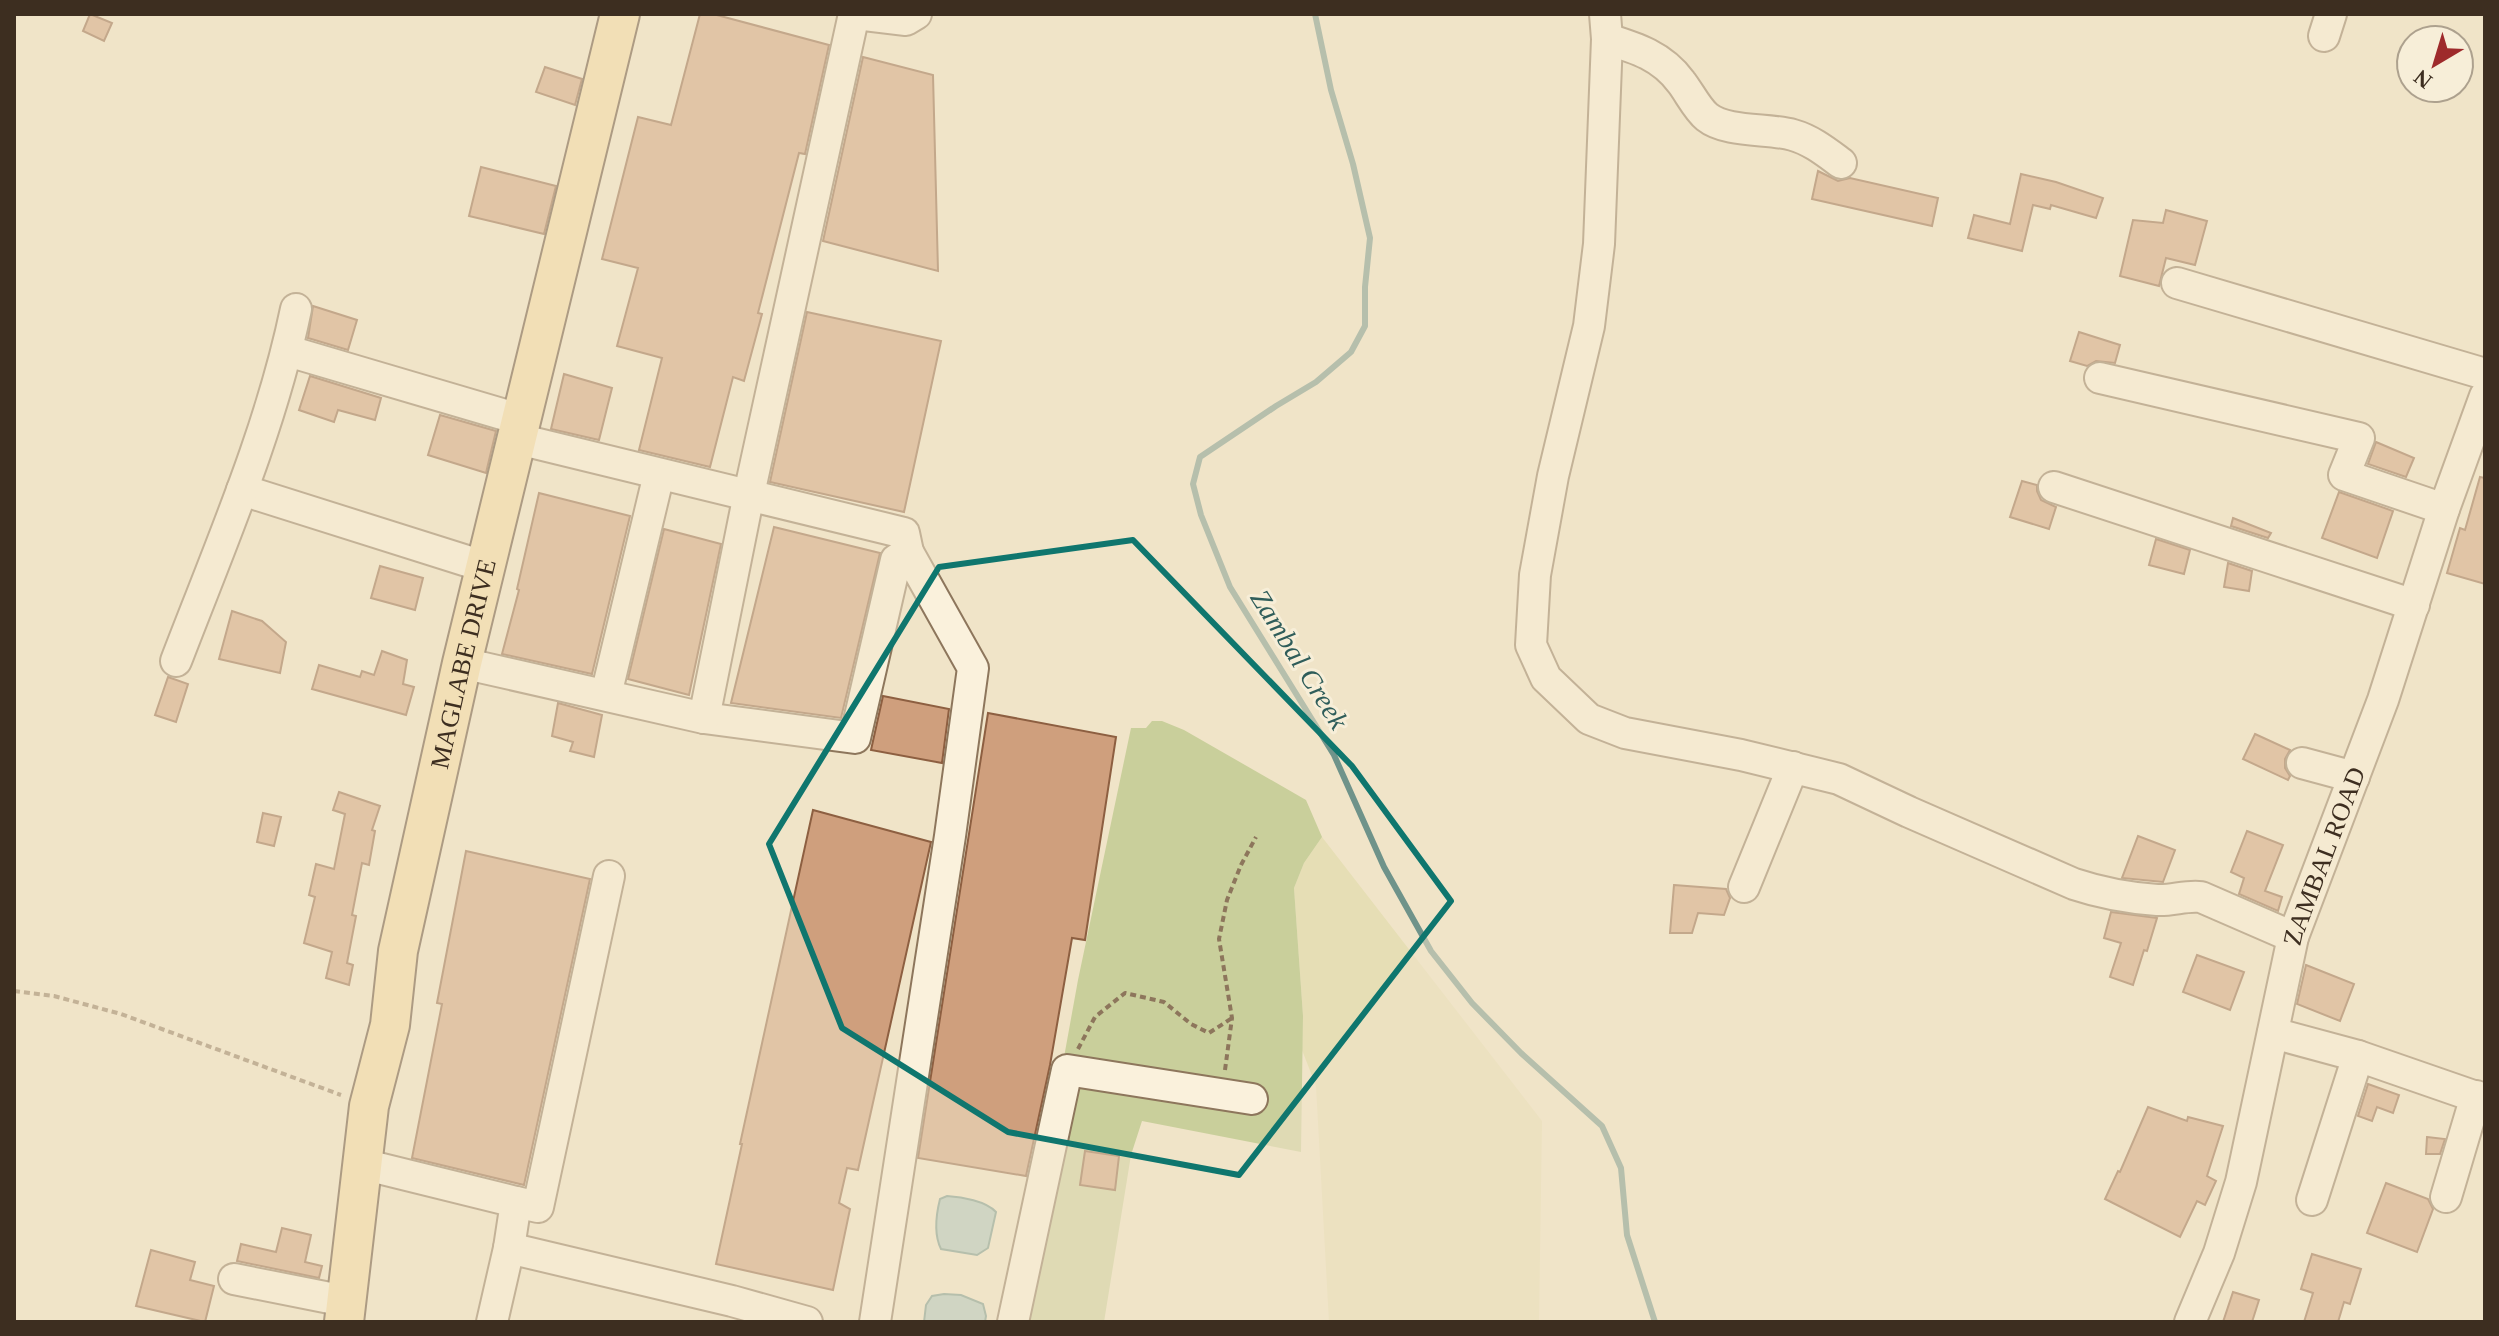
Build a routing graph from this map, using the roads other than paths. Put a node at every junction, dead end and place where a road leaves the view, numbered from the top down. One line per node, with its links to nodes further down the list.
1 (620, 14): 12 (main road, MAGLABE DRIVE)
2 (855, 14): 3 (street); 16 (street)
3 (916, 14)
4 (1606, 26): 5 (street); 26 (street)
5 (1841, 163)
6 (2177, 283): 9 (street)
7 (296, 309): 8 (street)
8 (288, 351): 12 (street); 15 (street)
9 (2485, 374)
10 (2100, 378): 17 (street)
11 (2485, 396): 17 (street, ZAMBAL ROAD)
12 (520, 429): 13 (street); 19 (main road, MAGLABE DRIVE)
13 (659, 474): 16 (street); 23 (street)
14 (2054, 487): 20 (street)
15 (242, 490): 19 (street); 21 (street)
16 (749, 494): 18 (street); 24 (street)
17 (2444, 509): 20 (street, ZAMBAL ROAD)
18 (908, 552): 24 (street); 44 (street)
19 (486, 567): 22 (main road, MAGLABE DRIVE)
20 (2414, 605): 27 (street, ZAMBAL ROAD)
21 (176, 661)
22 (462, 663): 23 (street); 35 (main road, MAGLABE DRIVE)
23 (606, 695): 24 (street)
24 (704, 718)
25 (2302, 763): 27 (street)
26 (1793, 767): 29 (street); 30 (street)
27 (2354, 777): 30 (street, ZAMBAL ROAD)
28 (609, 876): 38 (street)
29 (1744, 887)
30 (2293, 937): 31 (street, ZAMBAL ROAD)
31 (2273, 1033): 32 (street); 46 (street, ZAMBAL ROAD)
32 (2358, 1056): 33 (street); 37 (street)
33 (2480, 1098): 36 (street)
34 (1252, 1099): 45 (street)
35 (362, 1164): 38 (street); 41 (main road, MAGLABE DRIVE)
36 (2446, 1197)
37 (2312, 1200)
38 (516, 1202): 39 (street)
39 (509, 1248): 42 (street); 43 (street)
40 (234, 1279): 41 (street)
41 (344, 1312)
42 (492, 1322)
43 (807, 1322)
44 (875, 1322)
45 (1013, 1322)
46 (2190, 1322)

